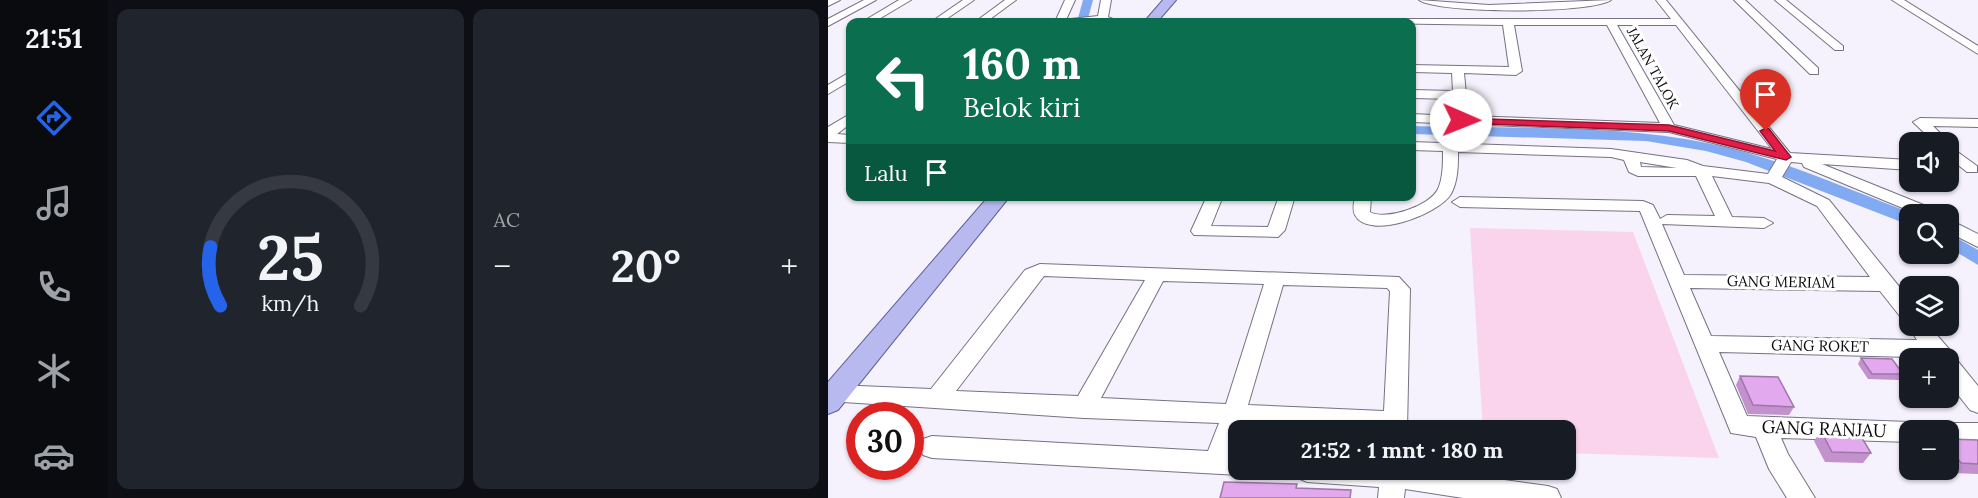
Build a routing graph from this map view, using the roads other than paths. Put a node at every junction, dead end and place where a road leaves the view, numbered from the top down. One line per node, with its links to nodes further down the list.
1 (835, 0): 16 (street)
2 (871, 0): 30 (street)
3 (906, 0): 18 (street)
4 (969, 0): 19 (street)
5 (1011, 0): 20 (street)
6 (1070, 0): 21 (street)
7 (1106, 0): 22 (street)
8 (1170, 0): 23 (main road)
9 (1424, 0): 15 (street)
10 (1606, 0): 17 (street)
11 (1661, 0): 29 (street)
12 (1738, 0): 36 (street)
13 (1780, 0): 32 (street)
14 (1897, 0): 33 (street)
15 (1441, 2): 17 (street); 26 (street)
16 (828, 3)
17 (1563, 3): 24 (street)
18 (874, 18)
19 (942, 18)
20 (986, 18)
21 (1062, 18)
22 (1101, 18)
23 (1154, 18)
24 (1578, 21): 27 (street); 28 (street)
25 (1416, 22): 26 (street)
26 (1442, 22): 27 (street)
27 (1508, 22): 35 (street)
28 (1610, 22): 29 (street); 45 (street, JALAN TALOK)
29 (1678, 22): 51 (street)
30 (829, 23): 31 (street)
31 (846, 23)
32 (1839, 48)
33 (1978, 51)
34 (1416, 68): 35 (street)
35 (1458, 69): 40 (street)
36 (1814, 71)
37 (846, 79): 38 (street)
38 (828, 90)
39 (1416, 94): 40 (street)
40 (1458, 95): 42 (street)
41 (1416, 118): 42 (street)
42 (1461, 120): 45 (street)
43 (846, 121): 47 (street)
44 (1978, 123): 46 (street)
45 (1669, 128): 51 (street)
46 (1931, 132)
47 (828, 136): 48 (street)
48 (846, 138)
49 (1416, 146): 50 (street)
50 (1451, 147): 55 (street); 61 (street)
51 (1788, 158): 53 (street); 57 (street); 63 (street)
52 (1959, 158): 56 (street)
53 (1899, 164)
54 (1959, 169): 56 (street)
55 (1701, 170): 57 (street); 65 (street)
56 (1975, 170)
57 (1774, 177): 72 (street)
58 (996, 201): 79 (main road)
59 (1213, 201): 60 (street)
60 (1285, 201)
61 (1363, 201)
62 (1460, 202): 71 (street)
63 (1905, 204)
64 (1667, 220): 65 (street)
65 (1726, 222): 66 (street)
66 (1764, 223)
67 (1959, 230): 68 (street)
68 (1978, 241)
69 (1158, 273): 70 (street); 80 (street); 82 (street)
70 (1275, 278): 83 (street); 85 (street)
71 (1678, 281): 72 (street, GANG MERIAM); 75 (street)
72 (1885, 284): 73 (street)
73 (1899, 301)
74 (1925, 336): 76 (street)
75 (1704, 344): 77 (street, GANG ROKET); 86 (street, GANG RANJAU)
76 (1935, 348)
77 (1899, 355)
78 (1959, 379): 81 (street)
79 (831, 398): 80 (street)
80 (937, 399): 82 (street)
81 (1978, 403)
82 (1084, 408): 83 (street)
83 (1234, 414): 84 (street); 91 (street)
84 (1314, 420)
85 (1395, 420)
86 (1765, 428): 87 (street, GANG RANJAU); 94 (street)
87 (1899, 432)
88 (1959, 433): 89 (street)
89 (1978, 434)
90 (932, 447): 91 (street)
91 (1227, 463)
92 (1393, 481): 93 (street)
93 (1548, 498)
94 (1802, 498)

